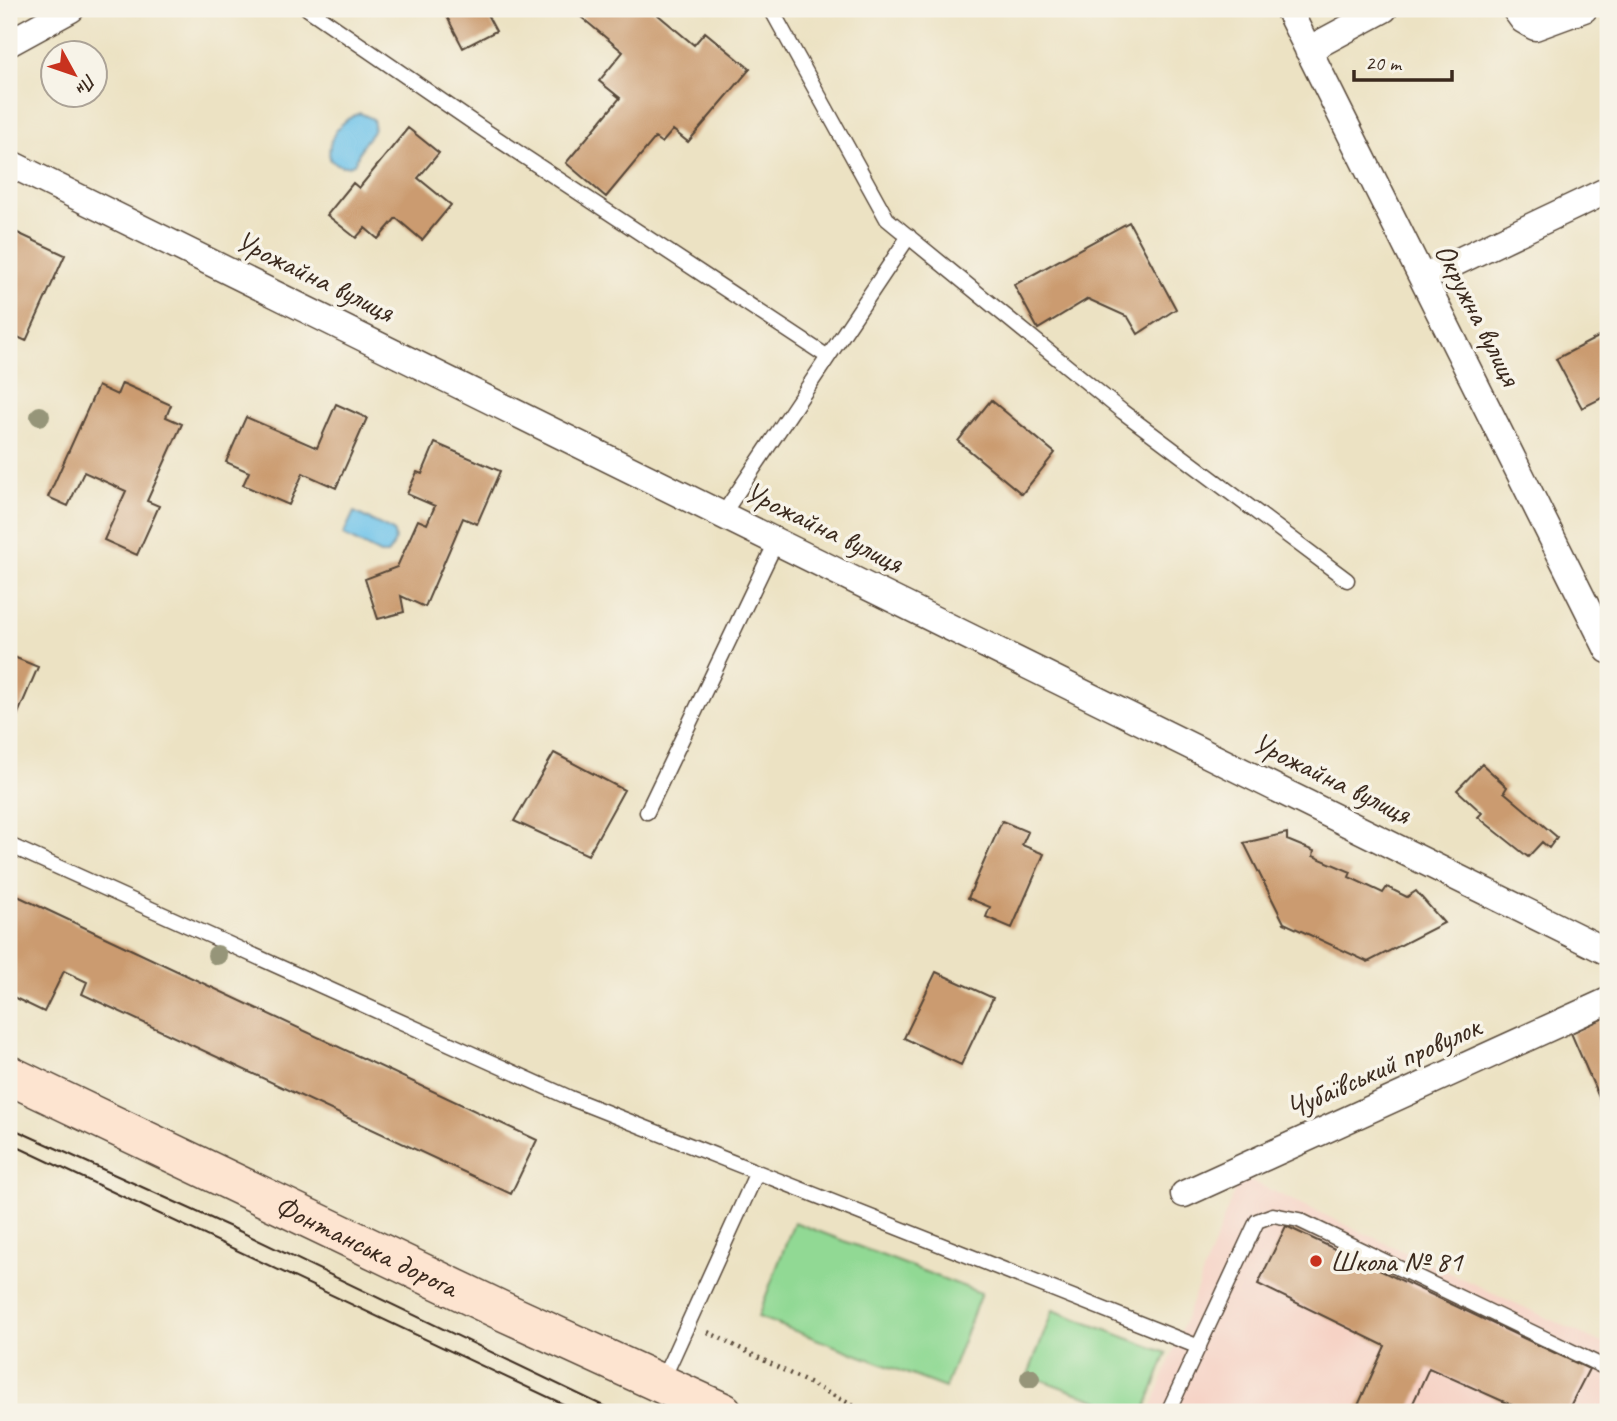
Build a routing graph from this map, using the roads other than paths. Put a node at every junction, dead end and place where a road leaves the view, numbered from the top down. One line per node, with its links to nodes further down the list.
1 (71, 9): 8 (street)
2 (308, 9): 14 (lane)
3 (771, 9): 12 (lane)
4 (1288, 9): 9 (street, Окружна вулиця)
5 (1384, 9): 9 (street)
6 (1515, 9): 7 (street)
7 (1584, 9)
8 (9, 43)
9 (1308, 50): 13 (street, Окружна вулиця)
10 (9, 163): 15 (street, Урожайна вулиця)
11 (1608, 190): 13 (street)
12 (909, 236): 14 (lane); 17 (lane)
13 (1423, 278): 18 (street, Окружна вулиця)
14 (828, 357): 15 (lane)
15 (723, 514): 16 (street, Урожайна вулиця)
16 (777, 540): 19 (lane); 21 (street, Урожайна вулиця)
17 (1347, 580)
18 (1608, 650)
19 (647, 812)
20 (9, 845): 24 (lane)
21 (1608, 952)
22 (1608, 1002): 25 (street, Чубаївський провулок)
23 (9, 1075): 28 (main road, Фонтанська дорога)
24 (757, 1172): 26 (lane); 28 (lane)
25 (1184, 1194)
26 (1199, 1347): 27 (lane); 30 (lane)
27 (1608, 1368)
28 (661, 1383): 29 (main road, Фонтанська дорога)
29 (723, 1412)
30 (1168, 1412)

